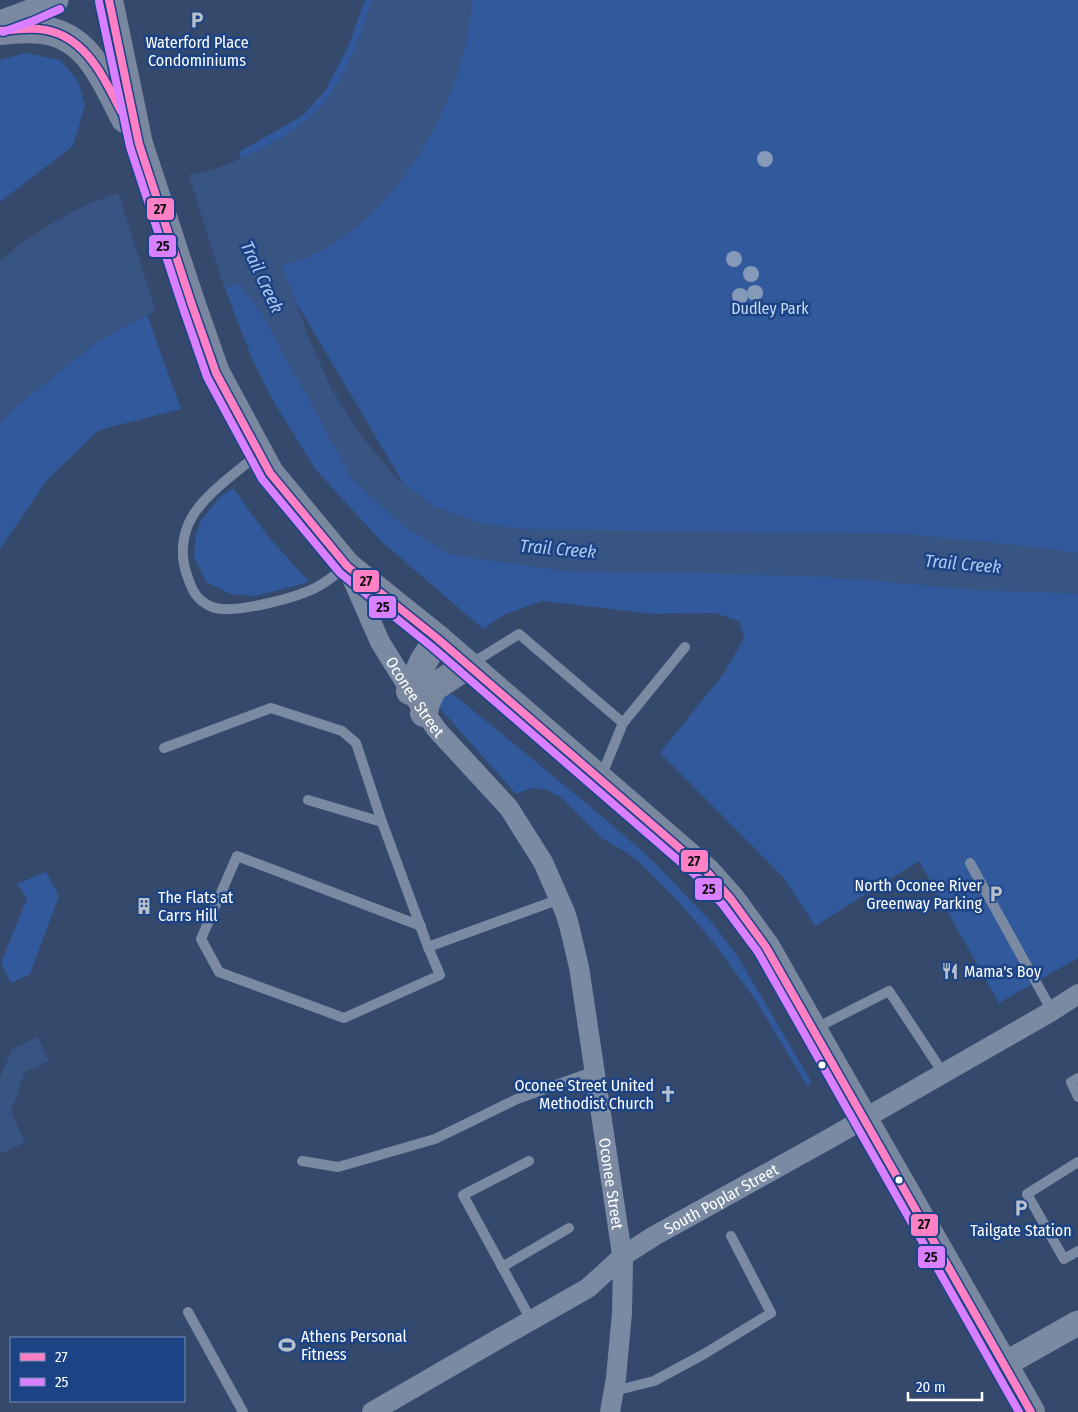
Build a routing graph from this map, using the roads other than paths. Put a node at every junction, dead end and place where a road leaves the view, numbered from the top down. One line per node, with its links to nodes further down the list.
1 (56, 0): 3 (street)
2 (109, 0): 5 (main road, Oconee Street)
3 (0, 23)
4 (0, 31): 5 (main road)
5 (139, 144): 6 (main road, Oconee Street)
6 (258, 454): 7 (main road, Oconee Street); 7 (lane)
7 (347, 566): 8 (main road); 11 (street, Oconee Street)
8 (438, 639): 10 (main road); 11 (main road)
9 (685, 647): 12 (lane)
10 (468, 665): 11 (main road); 12 (lane); 14 (main road)
11 (417, 702): 18 (street, Oconee Street)
12 (622, 723): 14 (lane)
13 (164, 748): 16 (lane)
14 (600, 780): 23 (main road)
15 (308, 800): 16 (lane)
16 (382, 822): 19 (lane)
17 (970, 863): 22 (lane)
18 (560, 899): 20 (lane); 24 (street, Oconee Street)
19 (420, 926): 20 (lane); 20 (lane)
20 (428, 947)
21 (1078, 994): 22 (street, South Poplar Street)
22 (1052, 1011): 25 (street, South Poplar Street)
23 (813, 1030): 25 (lane); 28 (main road)
24 (595, 1071): 29 (lane); 35 (street, Oconee Street)
25 (943, 1073): 28 (street, South Poplar Street)
26 (1078, 1078): 27 (lane)
27 (1078, 1096)
28 (864, 1118): 35 (street, South Poplar Street); 40 (main road)
29 (302, 1161)
30 (529, 1161): 36 (lane)
31 (1078, 1162): 34 (lane)
32 (569, 1228): 36 (lane)
33 (731, 1236): 41 (lane)
34 (1078, 1251)
35 (623, 1256): 38 (street, South Poplar Street); 41 (street, Oconee Street)
36 (502, 1266): 38 (lane)
37 (188, 1312): 42 (lane)
38 (531, 1320): 43 (street, South Poplar Street)
39 (1078, 1323): 40 (street)
40 (1005, 1364): 45 (main road)
41 (614, 1391): 44 (street, Oconee Street)
42 (243, 1412)
43 (372, 1412)
44 (610, 1412)
45 (1031, 1412)

